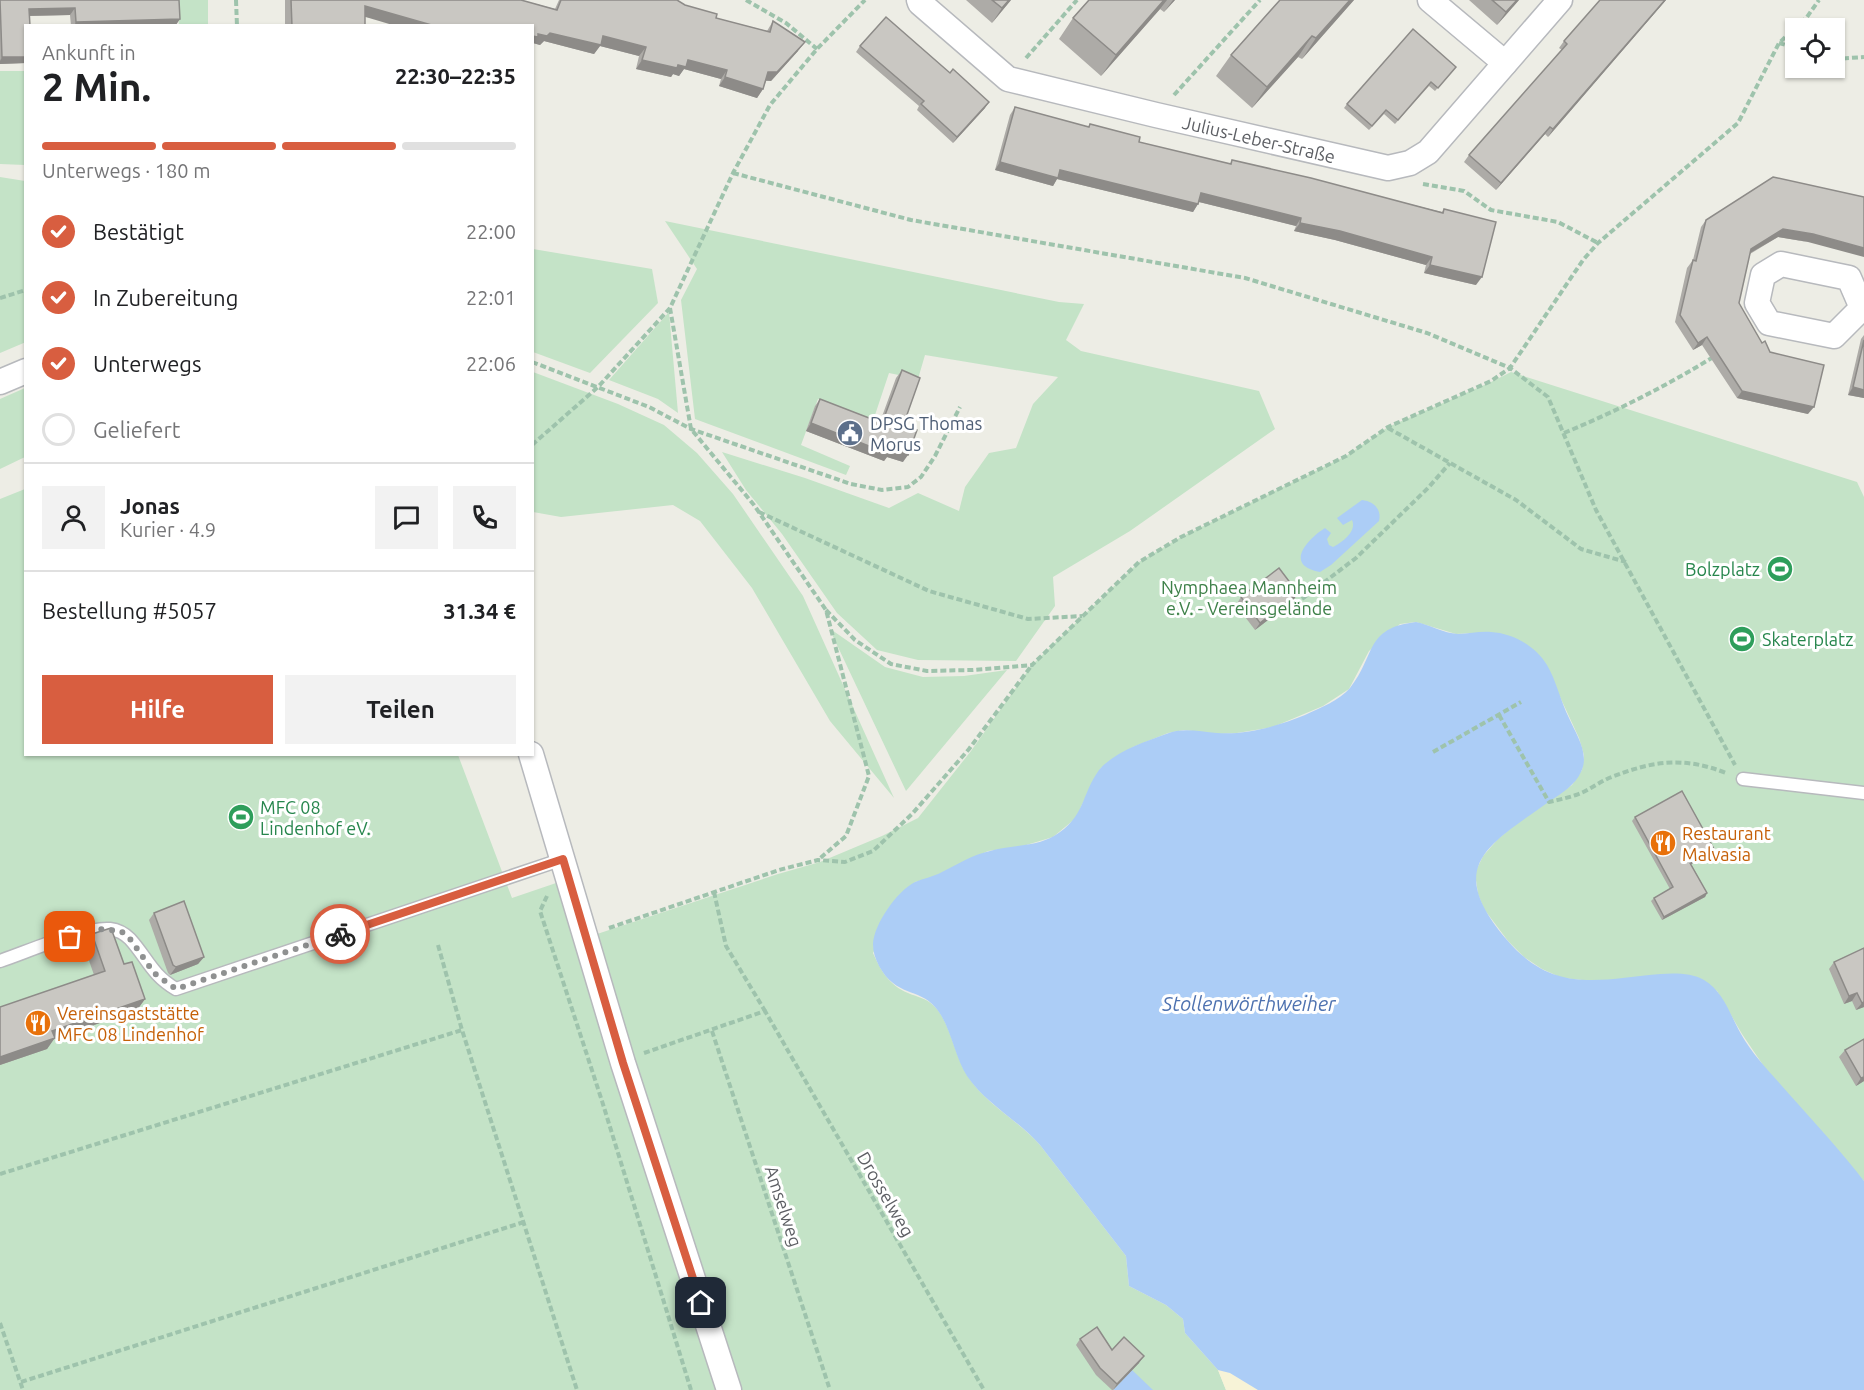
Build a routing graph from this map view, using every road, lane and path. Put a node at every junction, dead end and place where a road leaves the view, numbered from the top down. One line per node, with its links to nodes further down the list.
1 (236, 0): 10 (path)
2 (746, 0): 13 (path)
3 (865, 0): 13 (path)
4 (919, 0): 17 (street, Julius-Leber-Straße)
5 (1077, 0): 17 (path)
6 (1260, 0): 18 (path)
7 (1430, 0): 16 (street)
8 (1560, 0): 16 (street)
9 (1819, 0): 11 (path)
10 (237, 24)
11 (1779, 43): 12 (path); 21 (path)
12 (1785, 45)
13 (817, 49): 20 (path)
14 (1864, 57): 15 (path)
15 (1845, 58)
16 (1505, 63): 19 (street)
17 (1008, 79): 18 (street, Julius-Leber-Straße)
18 (1156, 115): 19 (street, Julius-Leber-Straße)
19 (1410, 163): 21 (path)
20 (733, 173): 24 (path); 27 (path)
21 (1598, 243): 27 (path)
22 (24, 291): 23 (path)
23 (0, 298)
24 (670, 308): 30 (path); 33 (path)
25 (1723, 351): 34 (path)
26 (534, 363): 30 (path)
27 (1510, 368): 32 (path); 34 (path)
28 (24, 372): 29 (street)
29 (0, 382)
30 (598, 387): 33 (path); 35 (path)
31 (960, 407): 33 (path)
32 (1388, 427): 36 (path); 41 (path)
33 (691, 429): 37 (path)
34 (1564, 433): 38 (path)
35 (534, 443)
36 (1450, 463): 38 (path); 39 (path)
37 (759, 512): 40 (path); 41 (path)
38 (1626, 562): 47 (path)
39 (1302, 599)
40 (826, 610): 42 (path); 50 (path)
41 (1082, 616): 42 (path)
42 (1032, 665): 50 (path)
43 (1521, 702): 44 (path)
44 (1499, 715): 45 (path); 47 (path)
45 (1433, 752)
46 (532, 756): 49 (street)
47 (1743, 779): 48 (lane)
48 (1864, 793)
49 (563, 859): 52 (street); 54 (lane); 65 (path)
50 (818, 860): 51 (path)
51 (714, 892): 52 (path); 55 (path, Drosselweg)
52 (585, 936): 58 (street)
53 (438, 945): 56 (path)
54 (0, 961)
55 (765, 1011): 57 (path); 68 (path, Drosselweg)
56 (462, 1030): 59 (path); 60 (path)
57 (712, 1031): 58 (path); 67 (path, Amselweg)
58 (623, 1063): 66 (street)
59 (0, 1174)
60 (524, 1222): 62 (path); 64 (path)
61 (0, 1323): 62 (path)
62 (21, 1382): 63 (path)
63 (23, 1390)
64 (578, 1390)
65 (691, 1390)
66 (729, 1390)
67 (830, 1390)
68 (984, 1390)

